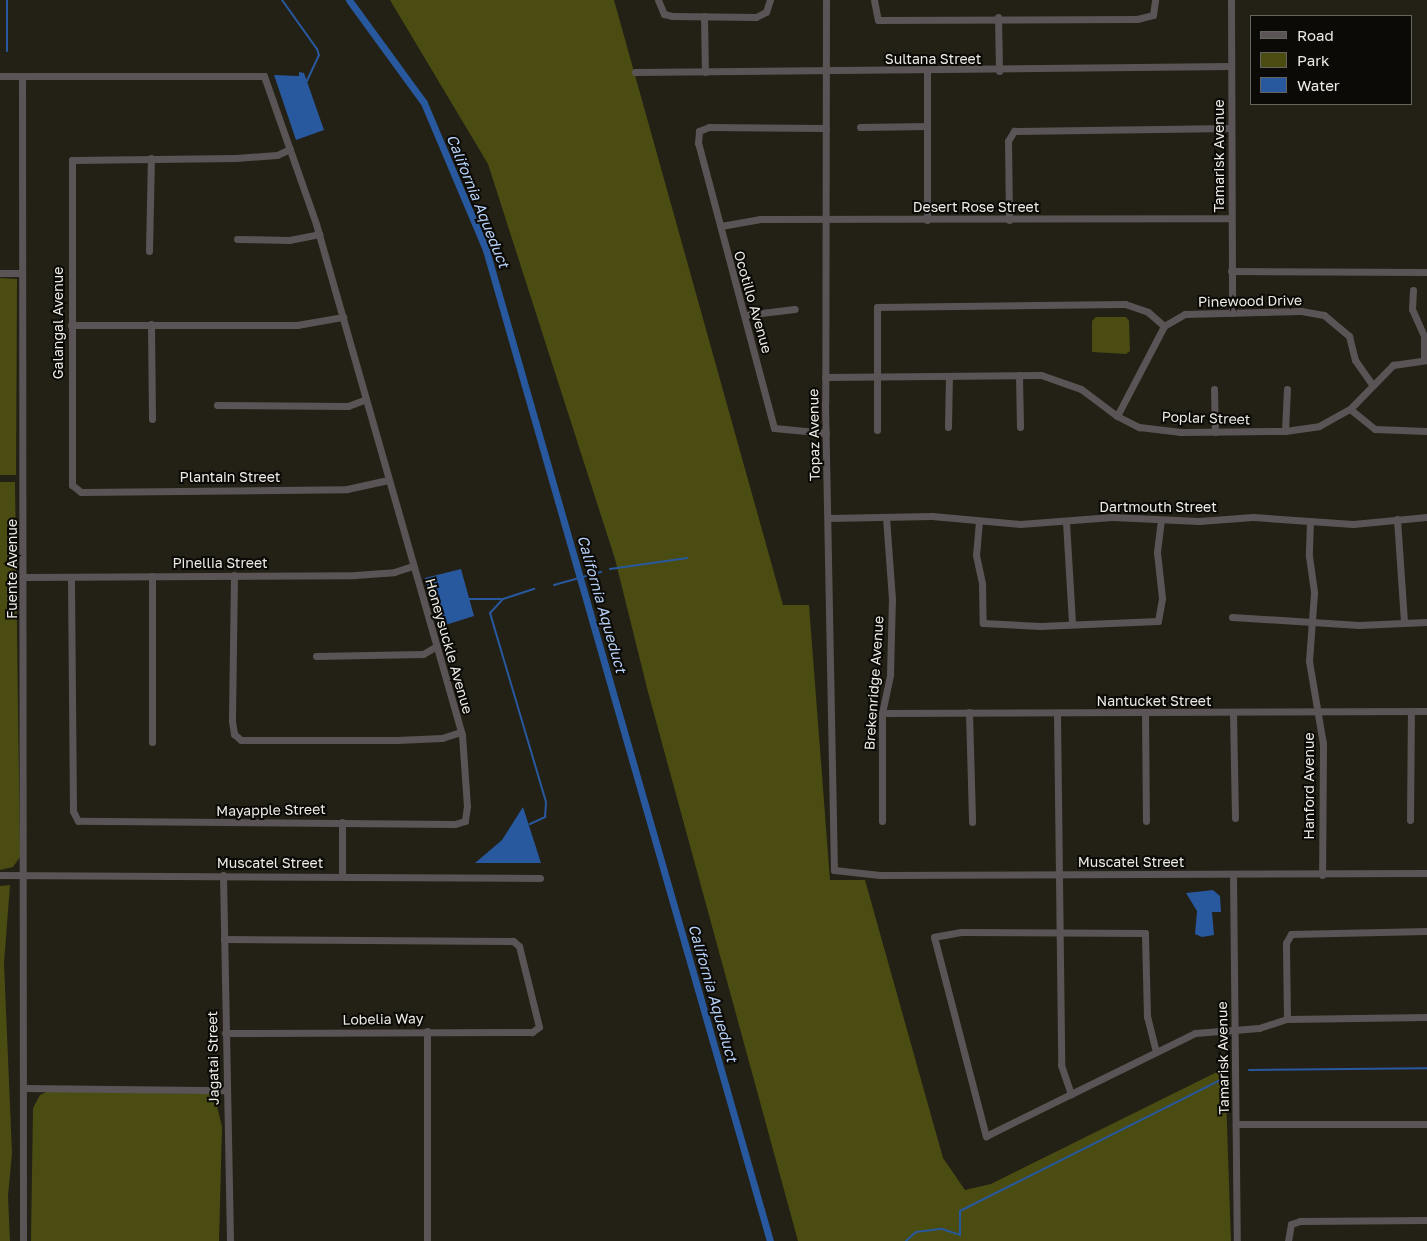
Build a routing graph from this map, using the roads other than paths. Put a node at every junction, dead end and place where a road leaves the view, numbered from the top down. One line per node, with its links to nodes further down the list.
1 (658, 0): 7 (street)
2 (770, 0): 7 (street)
3 (826, 0): 10 (street, Topaz Avenue)
4 (874, 0): 8 (street)
5 (1155, 0): 8 (street)
6 (1231, 0): 9 (street, Tamarisk Avenue)
7 (704, 16): 14 (street)
8 (998, 17): 12 (street)
9 (1231, 66): 12 (street, Sultana Street); 20 (street, Tamarisk Avenue)
10 (826, 71): 11 (street, Sultana Street); 14 (street, Sultana Street); 19 (street, Topaz Avenue)
11 (927, 71): 12 (street, Sultana Street); 17 (street)
12 (999, 71)
13 (635, 72): 14 (street, Sultana Street)
14 (705, 72)
15 (0, 76): 16 (street)
16 (22, 76): 21 (street, Honeysuckle Avenue); 34 (street, Fuente Avenue)
17 (927, 126): 18 (street); 24 (street)
18 (860, 127)
19 (826, 128): 26 (street, Topaz Avenue); 27 (street, Ocotillo Avenue)
20 (1231, 128): 23 (street, Tamarisk Avenue); 25 (street)
21 (290, 149): 22 (street); 28 (street, Honeysuckle Avenue)
22 (150, 158): 30 (street); 41 (street, Galangal Avenue)
23 (1232, 218): 25 (street, Desert Rose Street); 31 (street, Tamarisk Avenue)
24 (927, 220): 25 (street, Desert Rose Street); 26 (street, Desert Rose Street)
25 (1008, 220)
26 (826, 221): 27 (street, Desert Rose Street); 46 (street, Topaz Avenue)
27 (721, 226): 38 (street, Ocotillo Avenue)
28 (319, 234): 29 (street); 39 (street, Honeysuckle Avenue)
29 (237, 239)
30 (149, 250)
31 (1232, 271): 32 (street); 37 (street, Tamarisk Avenue)
32 (1427, 272)
33 (0, 273): 34 (street)
34 (22, 273): 76 (street, Fuente Avenue)
35 (1413, 290): 43 (street)
36 (795, 309): 38 (street)
37 (1232, 313): 42 (street, Pinewood Drive); 48 (street, Pinewood Drive)
38 (746, 315): 62 (street, Ocotillo Avenue)
39 (343, 317): 40 (street); 51 (street, Honeysuckle Avenue)
40 (151, 324): 41 (street); 55 (street)
41 (70, 325): 64 (street, Galangal Avenue)
42 (1164, 326): 44 (street); 54 (street)
43 (1425, 360): 48 (street, Poplar Street)
44 (876, 375): 46 (street, Poplar Street); 47 (street, Poplar Street); 58 (street)
45 (1019, 375): 47 (street, Poplar Street); 54 (street, Poplar Street); 57 (street)
46 (825, 377): 62 (street, Topaz Avenue)
47 (949, 377): 56 (street)
48 (1371, 383): 53 (street, Poplar Street)
49 (1214, 389): 61 (street)
50 (1287, 389): 59 (street)
51 (366, 399): 52 (street); 63 (street, Honeysuckle Avenue)
52 (217, 405)
53 (1350, 409): 59 (street, Poplar Street); 60 (street)
54 (1117, 416): 61 (street, Poplar Street)
55 (152, 419)
56 (948, 427)
57 (1020, 427)
58 (877, 430)
59 (1285, 431): 61 (street, Poplar Street)
60 (1427, 431)
61 (1215, 432)
62 (826, 433): 66 (street, Topaz Avenue)
63 (388, 480): 64 (street, Plantain Street); 73 (street, Honeysuckle Avenue)
64 (72, 485)
65 (1427, 517): 68 (street, Dartmouth Street)
66 (828, 518): 67 (street, Dartmouth Street); 102 (street, Topaz Avenue)
67 (886, 518): 70 (street, Dartmouth Street); 90 (street, Brekenridge Avenue)
68 (1397, 519): 71 (street, Dartmouth Street); 80 (street)
69 (1162, 520): 71 (street, Dartmouth Street); 72 (street, Dartmouth Street); 82 (street)
70 (980, 521): 72 (street, Dartmouth Street); 82 (street)
71 (1310, 521): 79 (street, Hanford Avenue)
72 (1066, 522): 82 (street)
73 (413, 566): 74 (street, Pinellia Street); 83 (street, Honeysuckle Avenue)
74 (234, 575): 75 (street, Pinellia Street); 93 (street)
75 (152, 576): 77 (street, Pinellia Street); 94 (street)
76 (25, 577): 77 (street, Pinellia Street); 104 (street, Fuente Avenue)
77 (71, 577): 100 (street, Mayapple Street)
78 (1232, 617): 79 (street)
79 (1314, 620): 80 (street); 89 (street, Hanford Avenue)
80 (1404, 622): 81 (street)
81 (1427, 622)
82 (1072, 624)
83 (435, 648): 84 (street); 93 (street, Honeysuckle Avenue)
84 (316, 656)
85 (1411, 711): 86 (street, Nantucket Street); 89 (street, Nantucket Street); 98 (street)
86 (1427, 711)
87 (969, 712): 90 (street, Nantucket Street); 92 (street, Nantucket Street); 101 (street)
88 (1145, 712): 91 (street, Nantucket Street); 92 (street, Nantucket Street); 97 (street)
89 (1320, 712): 91 (street, Nantucket Street); 106 (street, Hanford Avenue)
90 (882, 713): 96 (street, Brekenridge Avenue)
91 (1233, 713): 95 (street)
92 (1057, 714): 105 (street)
93 (460, 732): 99 (street, Honeysuckle Avenue)
94 (152, 742)
95 (1235, 818)
96 (882, 820)
97 (1146, 820)
98 (1410, 820)
99 (465, 821): 100 (street, Mayapple Street)
100 (342, 822): 110 (street)
101 (972, 822)
102 (834, 870): 105 (street, Muscatel Street)
103 (1427, 873): 106 (street, Muscatel Street)
104 (24, 874): 107 (street, Muscatel Street); 108 (street, Muscatel Street); 121 (street, Fuente Avenue)
105 (1059, 874): 109 (street, Muscatel Street); 113 (street)
106 (1322, 874): 109 (street, Muscatel Street)
107 (0, 875)
108 (223, 875): 110 (street, Muscatel Street); 114 (street, Jagatai Street)
109 (1233, 875): 117 (street, Tamarisk Avenue)
110 (342, 876): 111 (street, Muscatel Street)
111 (540, 878)
112 (1427, 931): 116 (street)
113 (1059, 932): 120 (street); 123 (street); 123 (street)
114 (224, 939): 118 (street, Lobelia Way); 119 (street, Jagatai Street)
115 (1427, 1017): 116 (street)
116 (1287, 1019): 117 (street)
117 (1235, 1029): 120 (street); 124 (street, Tamarisk Avenue)
118 (427, 1031): 119 (street, Lobelia Way); 129 (street)
119 (225, 1033): 122 (street, Jagatai Street)
120 (1156, 1052): 123 (street)
121 (23, 1088): 122 (street); 127 (street, Fuente Avenue)
122 (226, 1090): 128 (street, Jagatai Street)
123 (1071, 1094)
124 (1237, 1124): 125 (street); 130 (street, Tamarisk Avenue)
125 (1427, 1124)
126 (1427, 1220): 131 (street)
127 (23, 1241)
128 (230, 1241)
129 (427, 1241)
130 (1237, 1241)
131 (1288, 1241)

